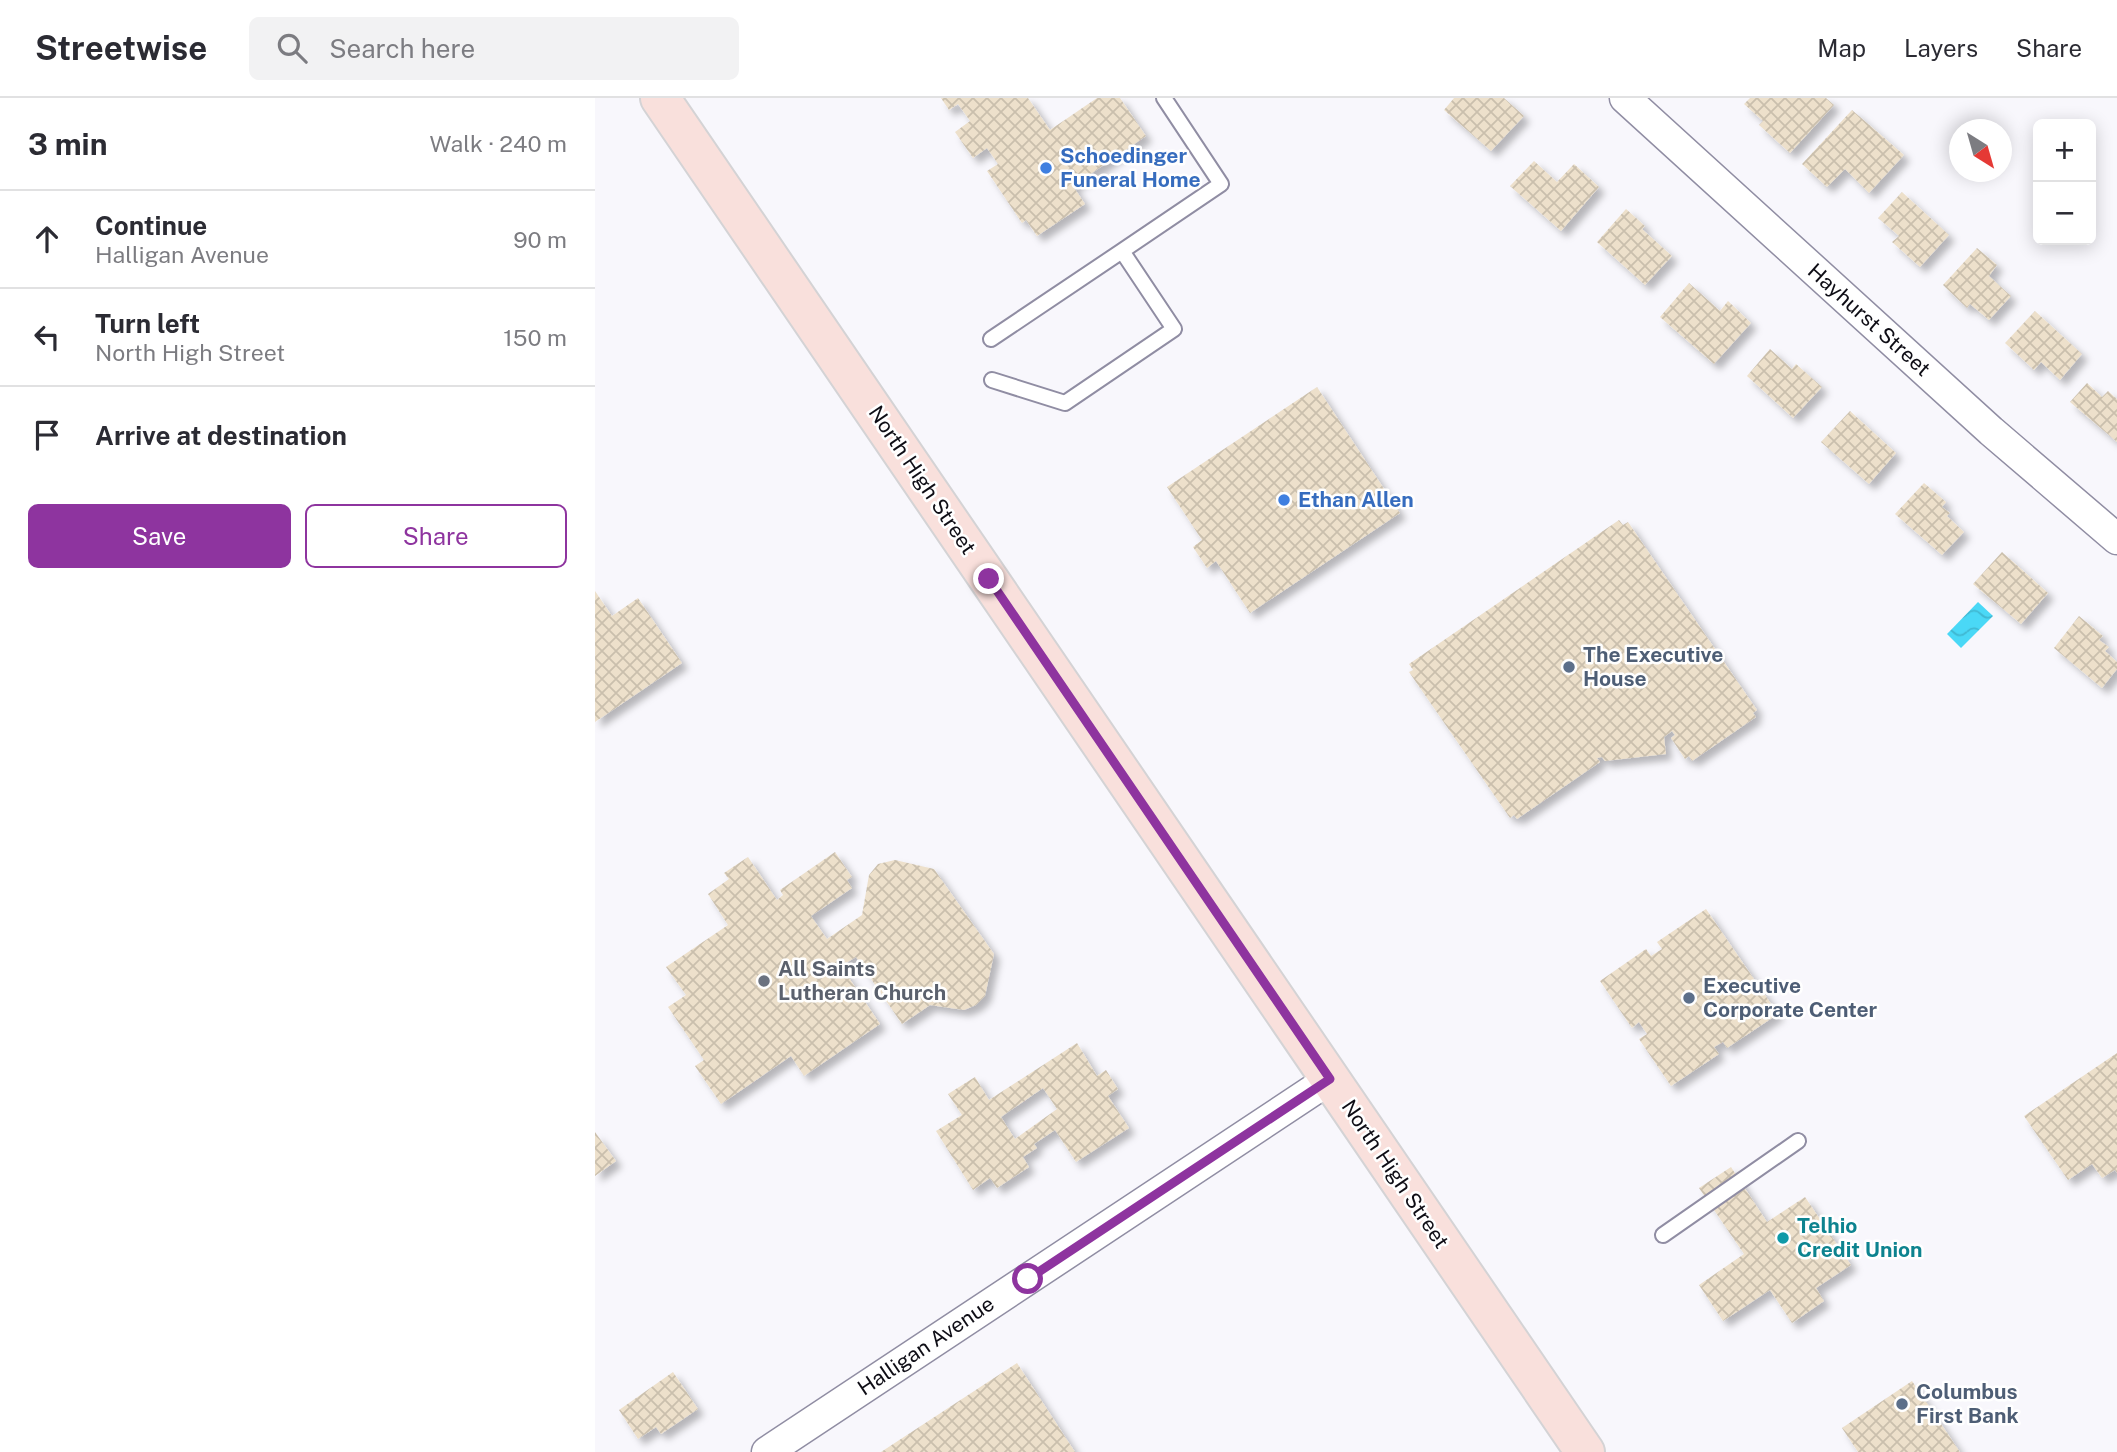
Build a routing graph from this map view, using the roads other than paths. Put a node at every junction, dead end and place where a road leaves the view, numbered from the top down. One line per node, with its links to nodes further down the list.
1 (660, 98): 8 (main road, North High Street)
2 (1164, 98): 4 (lane)
3 (1625, 98): 7 (street, Hayhurst Street)
4 (1122, 251): 5 (lane); 6 (lane)
5 (991, 339)
6 (992, 380)
7 (2117, 539)
8 (1330, 1079): 11 (street, Halligan Avenue); 12 (main road, North High Street)
9 (1798, 1141): 10 (lane)
10 (1663, 1235)
11 (767, 1452)
12 (1585, 1452)

